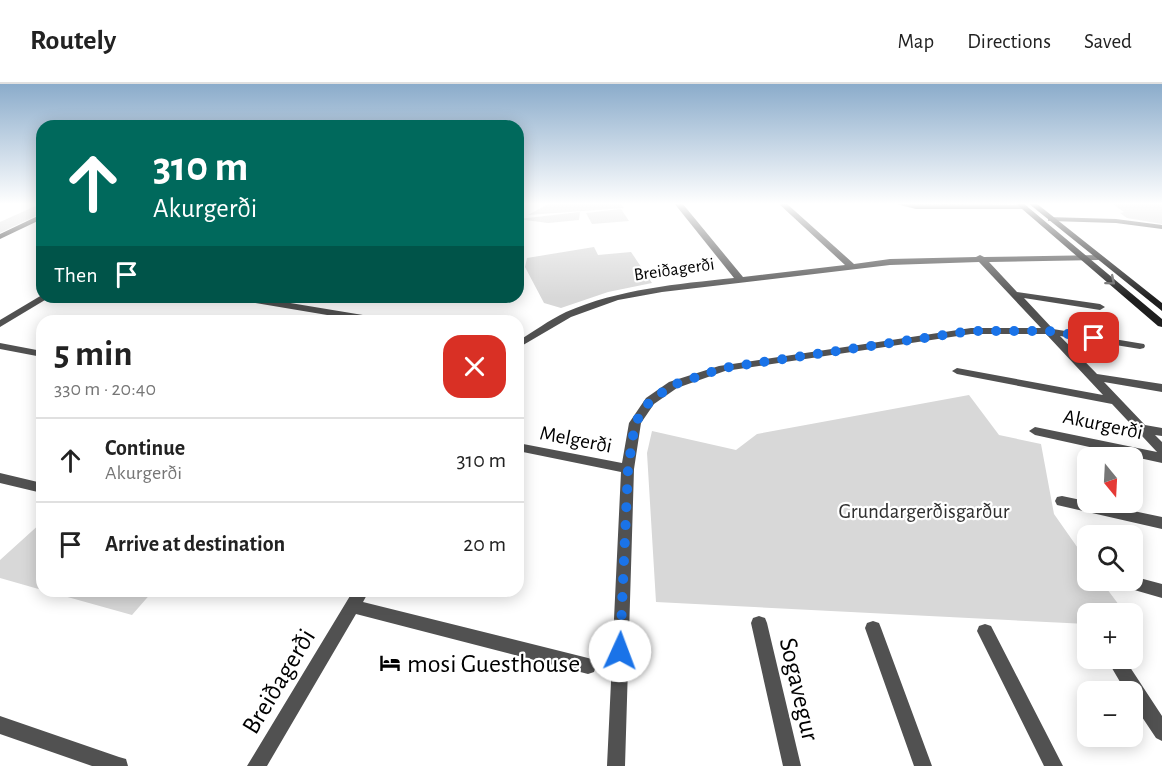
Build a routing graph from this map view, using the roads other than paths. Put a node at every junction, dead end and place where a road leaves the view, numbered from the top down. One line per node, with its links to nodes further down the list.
1 (704, 235): 9 (street)
2 (817, 235): 8 (street)
3 (1059, 235): 5 (main road)
4 (1071, 235): 6 (main road)
5 (1083, 257): 6 (street, Breiðagerði); 7 (street, Breiðagerði); 17 (main road, one-way to 17)
6 (1098, 257): 14 (main road)
7 (980, 258): 8 (street, Breiðagerði); 10 (street, Akurgerði)
8 (852, 266): 9 (street, Breiðagerði)
9 (741, 280): 19 (street, Breiðagerði)
10 (1014, 294): 13 (street); 18 (street, Akurgerði)
11 (36, 302): 16 (street)
12 (273, 303): 15 (street)
13 (1100, 307)
14 (1162, 308)
15 (345, 315)
16 (0, 324)
17 (1162, 324)
18 (1049, 331): 21 (street); 24 (street, Akurgerði); 33 (street)
19 (524, 341)
20 (0, 346): 22 (street)
21 (1140, 346)
22 (36, 353)
23 (957, 371): 26 (street, Akurgerði)
24 (1092, 377): 25 (street); 26 (street, Akurgerði)
25 (1162, 388)
26 (1116, 401): 27 (street, Akurgerði)
27 (1141, 428): 29 (street, Akurgerði); 31 (street, Akurgerði)
28 (1035, 431): 32 (street, Akurgerði)
29 (1162, 432)
30 (524, 448): 33 (street, Melgerði)
31 (1162, 450)
32 (1162, 458)
33 (628, 469): 51 (street)
34 (0, 478): 35 (street)
35 (36, 487)
36 (1062, 501): 37 (street)
37 (1162, 523)
38 (1143, 586): 39 (street)
39 (1162, 591)
40 (357, 597): 41 (street, Breiðagerði)
41 (352, 606): 45 (street); 50 (street, Breiðagerði)
42 (759, 623): 52 (street, Sogavegur)
43 (873, 628): 53 (street)
44 (985, 631): 54 (street)
45 (588, 666)
46 (1121, 669): 48 (street)
47 (0, 725): 49 (street)
48 (1162, 732)
49 (119, 766)
50 (256, 766)
51 (615, 766)
52 (792, 766)
53 (923, 766)
54 (1054, 766)

